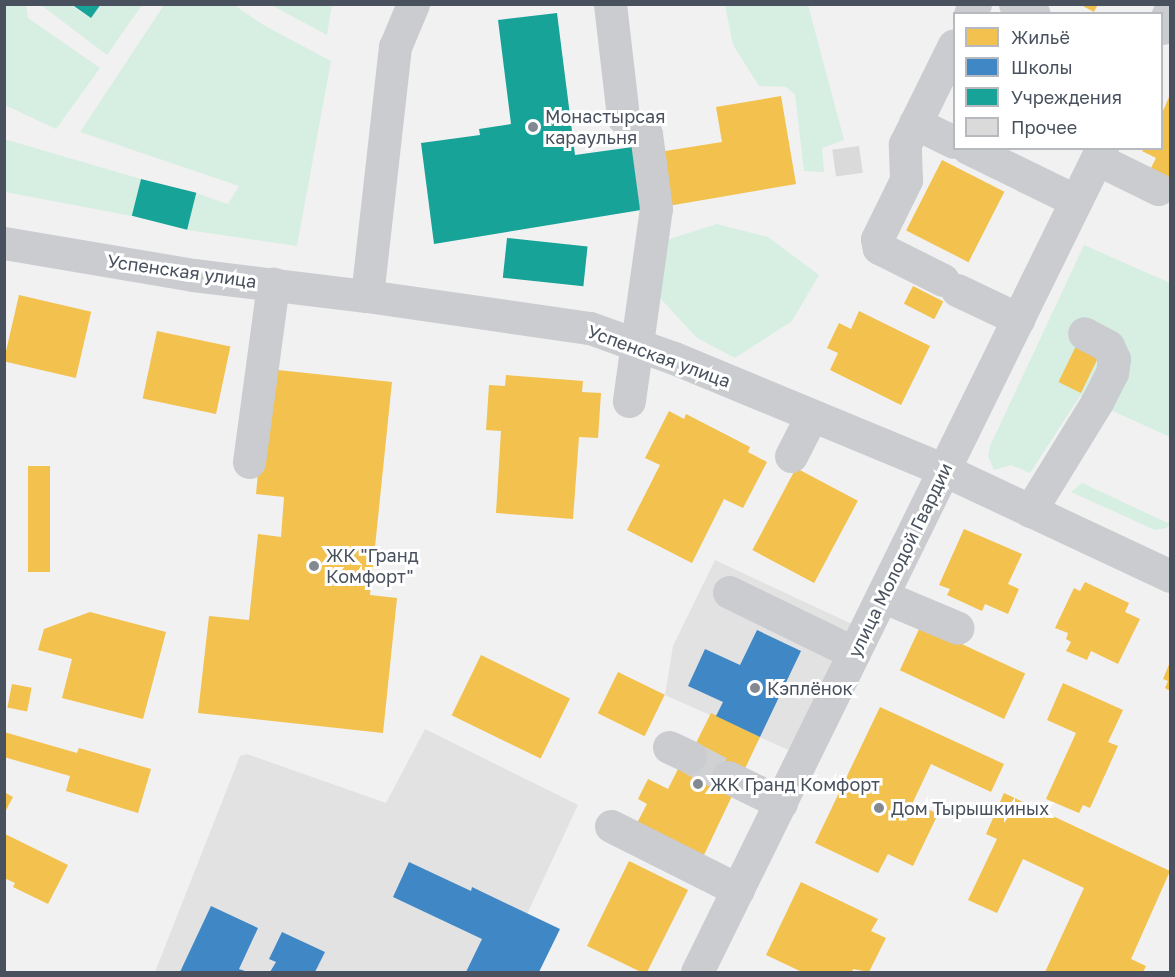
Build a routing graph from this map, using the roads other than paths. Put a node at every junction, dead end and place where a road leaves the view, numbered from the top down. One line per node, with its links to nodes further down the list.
1 (413, 4): 16 (street)
2 (610, 4): 19 (street)
3 (1015, 4): 5 (street)
4 (1170, 10): 6 (street)
5 (1030, 12)
6 (1163, 24)
7 (953, 47): 8 (street)
8 (915, 123): 9 (street); 17 (street)
9 (953, 142)
10 (972, 150): 13 (street)
11 (1100, 154): 12 (street); 13 (street, улица Молодой Гвардии)
12 (1158, 189)
13 (1076, 201): 17 (street, улица Молодой Гвардии)
14 (4, 243): 15 (street, Успенская улица)
15 (273, 284): 16 (street, Успенская улица); 23 (street)
16 (367, 296): 19 (street, Успенская улица)
17 (1018, 319): 24 (street, улица Молодой Гвардии)
18 (1084, 333): 25 (street)
19 (639, 345): 20 (street); 21 (street, Успенская улица)
20 (629, 400)
21 (811, 417): 22 (street); 24 (street, Успенская улица)
22 (791, 456)
23 (249, 462)
24 (944, 470): 25 (street, Успенская улица); 28 (street, улица Молодой Гвардии)
25 (1030, 511): 26 (street, Успенская улица)
26 (1170, 576)
27 (729, 592): 30 (street)
28 (882, 596): 29 (street); 30 (street, улица Молодой Гвардии)
29 (958, 628)
30 (854, 653): 32 (street, улица Молодой Гвардии)
31 (728, 777): 32 (street)
32 (781, 803): 34 (street, улица Молодой Гвардии)
33 (611, 826): 34 (street)
34 (738, 891): 35 (street, улица Молодой Гвардии)
35 (698, 972)

